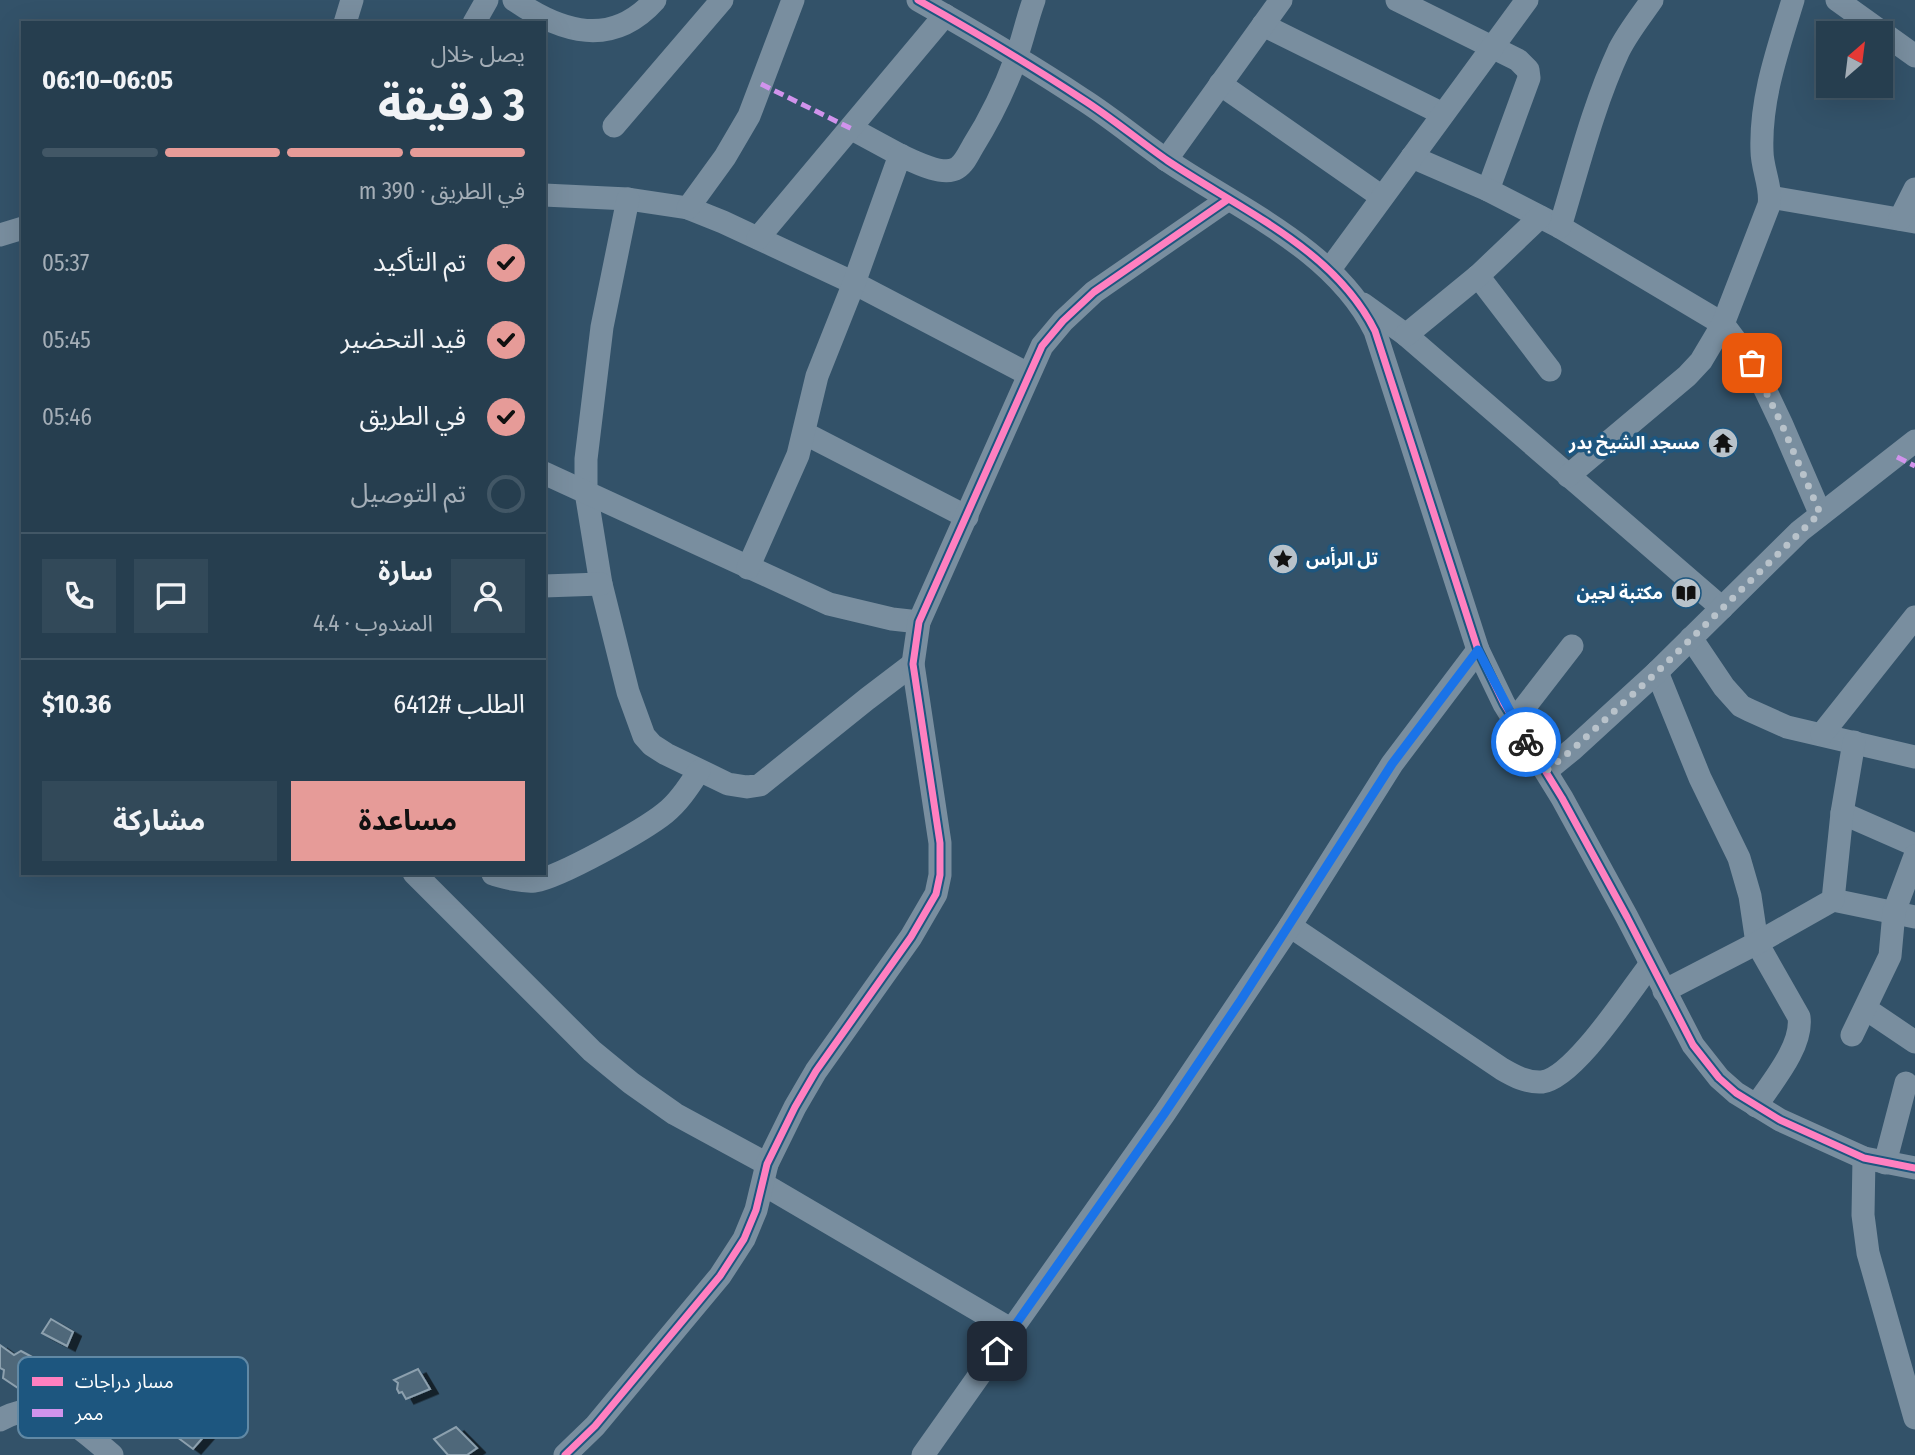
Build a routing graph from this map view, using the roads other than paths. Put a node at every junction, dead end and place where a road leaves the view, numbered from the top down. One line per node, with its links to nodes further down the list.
1 (487, 0): 15 (street)
2 (514, 0): 3 (street)
3 (655, 0)
4 (722, 0): 22 (street)
5 (793, 0): 34 (street)
6 (918, 0): 14 (street)
7 (1034, 0): 19 (street)
8 (1282, 0): 16 (street)
9 (1397, 0): 17 (street)
10 (1527, 0): 17 (street)
11 (1652, 0): 36 (street)
12 (1793, 0): 31 (street)
13 (1837, 0): 18 (street)
14 (945, 15): 19 (street); 23 (street)
15 (475, 21)
16 (1263, 25): 20 (street); 21 (street)
17 (1491, 47): 21 (street); 27 (street)
18 (1915, 56)
19 (1016, 57): 24 (street); 26 (street)
20 (1220, 84): 26 (street); 30 (street)
21 (1443, 114): 25 (street)
22 (614, 126)
23 (852, 129): 24 (street); 39 (street)
24 (900, 155): 42 (street)
25 (1412, 157): 27 (street); 30 (street)
26 (1166, 160): 33 (street)
27 (1488, 190): 36 (street)
28 (1915, 190): 35 (street)
29 (546, 195): 32 (street)
30 (1382, 197): 40 (street)
31 (1770, 197): 35 (street); 44 (street)
32 (628, 199): 34 (street); 52 (street)
33 (1227, 200): 40 (street); 47 (street)
34 (688, 208): 39 (street)
35 (1907, 220)
36 (1550, 222): 41 (street); 44 (street)
37 (21, 229): 38 (street)
38 (0, 234)
39 (758, 238): 42 (street)
40 (1330, 269): 43 (street)
41 (1478, 276): 45 (street); 46 (street)
42 (854, 283): 47 (street); 48 (street)
43 (1355, 298): 45 (street); 63 (street)
44 (1723, 324): 51 (street); 53 (street)
45 (1406, 335): 51 (street)
46 (1550, 370)
47 (1028, 374): 54 (street)
48 (804, 433): 54 (street); 55 (street)
49 (1915, 442): 53 (street)
50 (546, 474): 52 (street)
51 (1568, 475): 58 (street)
52 (586, 492): 55 (street); 56 (street)
53 (1820, 513): 58 (street)
54 (967, 517): 60 (street)
55 (748, 568): 60 (street)
56 (601, 584): 57 (street); 70 (street)
57 (546, 586)
58 (1722, 608): 61 (street)
59 (1915, 617): 67 (street)
60 (919, 622): 64 (street)
61 (1691, 638): 65 (street); 67 (street)
62 (1572, 646): 66 (street)
63 (1478, 650): 66 (street); 79 (street)
64 (913, 664): 70 (street); 90 (street)
65 (1657, 672): 71 (street); 80 (street)
66 (1514, 721): 71 (street)
67 (1822, 734): 68 (street)
68 (1854, 742): 69 (street); 72 (street)
69 (1915, 757)
70 (699, 771): 76 (street)
71 (1546, 771): 81 (street)
72 (1842, 813): 73 (street); 77 (street)
73 (1915, 845)
74 (1915, 856): 78 (street)
75 (416, 875): 90 (street)
76 (496, 875)
77 (1832, 900): 78 (street); 80 (street)
78 (1905, 914): 83 (street)
79 (1290, 926): 81 (street); 91 (street)
80 (1757, 943): 82 (street); 87 (street)
81 (1650, 965): 82 (street)
82 (1664, 991): 87 (street)
83 (1866, 1009): 84 (street); 85 (street)
84 (1852, 1035)
85 (1915, 1042)
86 (1906, 1083): 88 (street)
87 (1756, 1106): 88 (street)
88 (1874, 1160): 89 (street); 93 (street)
89 (1914, 1166)
90 (765, 1174): 91 (street); 97 (street)
91 (1012, 1330): 98 (street)
92 (18, 1412): 94 (street)
93 (1915, 1418)
94 (0, 1420)
95 (89, 1438): 96 (street)
96 (112, 1455)
97 (565, 1455)
98 (923, 1455)

